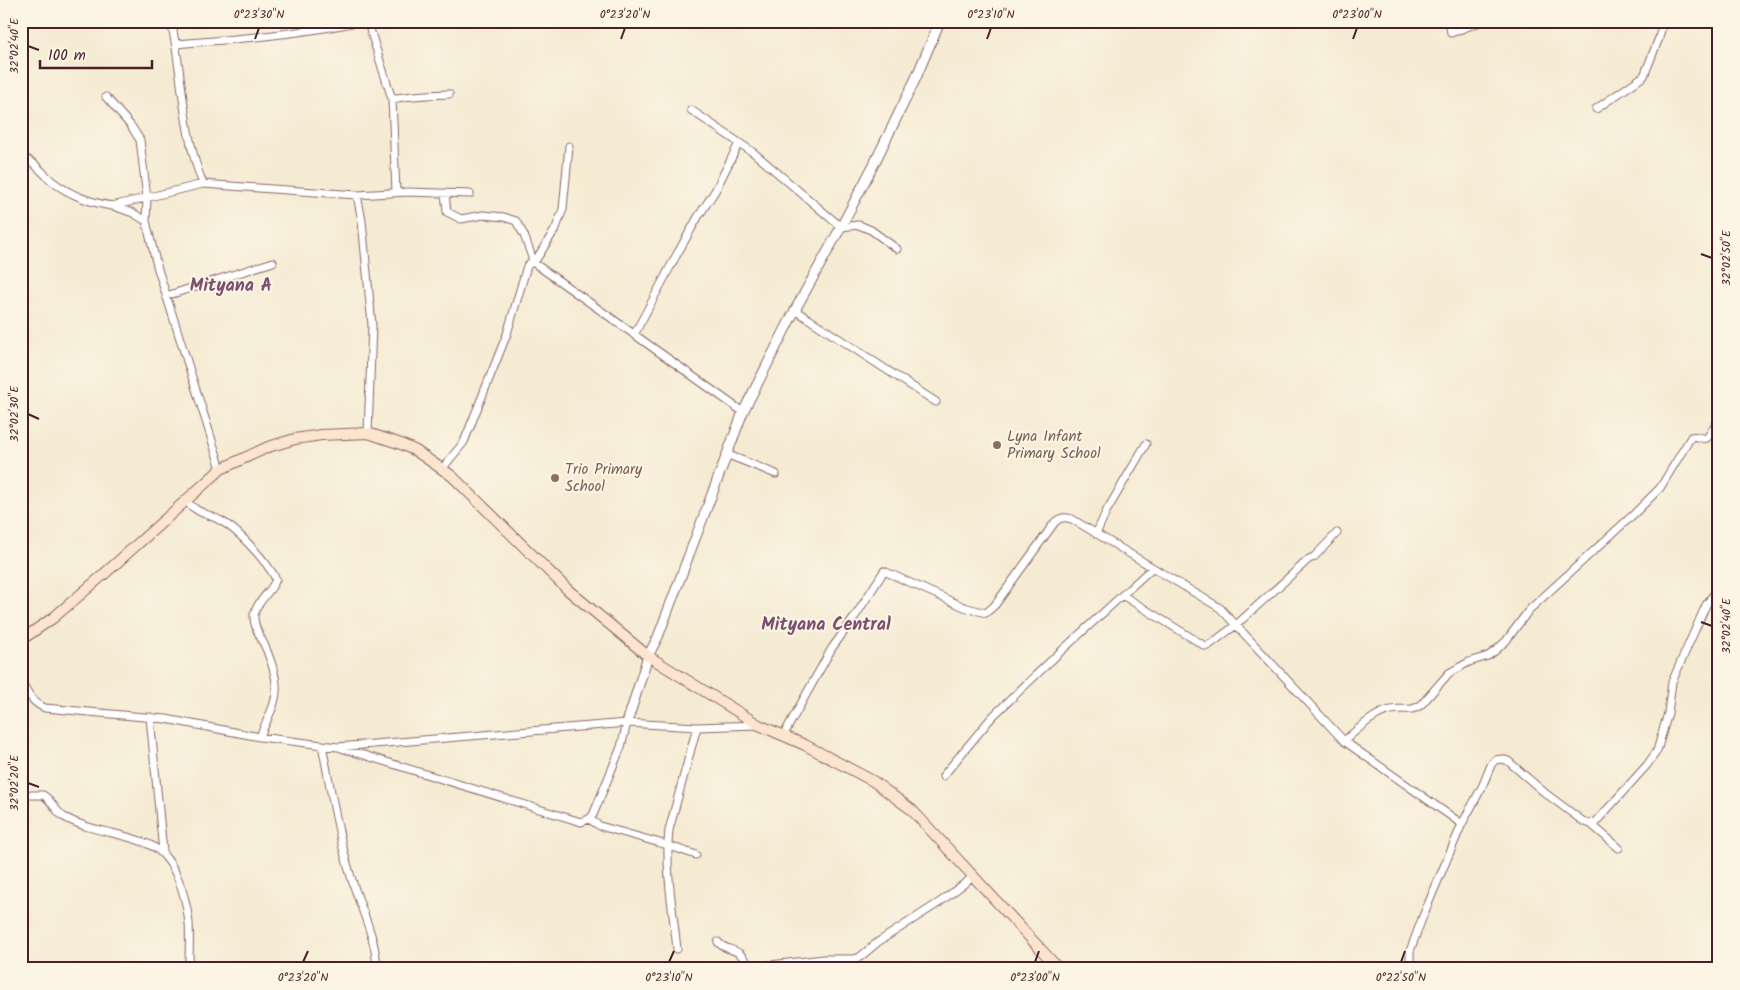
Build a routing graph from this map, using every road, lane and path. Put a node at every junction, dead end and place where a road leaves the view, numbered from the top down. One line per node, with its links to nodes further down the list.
1 (171, 21): 6 (street)
2 (940, 21): 23 (street)
3 (1449, 21): 4 (street)
4 (1482, 21)
5 (1662, 21): 10 (street)
6 (176, 44): 9 (street); 15 (street)
7 (449, 94): 9 (street)
8 (106, 97): 20 (street)
9 (392, 99): 16 (street)
10 (1596, 109)
11 (691, 110): 12 (street)
12 (739, 142): 23 (street); 29 (street)
13 (569, 146): 26 (street)
14 (21, 157): 21 (street)
15 (203, 184): 18 (street); 20 (street)
16 (396, 192): 17 (street); 18 (street)
17 (445, 193): 19 (street); 26 (street)
18 (357, 194): 33 (street)
19 (470, 194)
20 (146, 198): 21 (street); 22 (street)
21 (112, 206): 22 (street)
22 (146, 221): 27 (street)
23 (841, 227): 24 (street); 28 (street)
24 (897, 249)
25 (273, 262): 27 (street)
26 (534, 263): 29 (street); 37 (street)
27 (166, 296): 36 (street)
28 (795, 310): 30 (street); 31 (street)
29 (634, 335): 31 (street)
30 (936, 402)
31 (743, 412): 35 (street)
32 (1719, 420): 55 (street)
33 (368, 434): 36 (main road); 37 (main road)
34 (1146, 444): 41 (street)
35 (726, 454): 38 (street); 47 (street)
36 (221, 469): 39 (main road)
37 (442, 469): 47 (main road)
38 (776, 474)
39 (186, 502): 46 (main road); 53 (street)
40 (1337, 533): 45 (street)
41 (1096, 534): 42 (street); 54 (street)
42 (1152, 568): 44 (street); 45 (street)
43 (1719, 587): 62 (street)
44 (1122, 596): 45 (street); 58 (street)
45 (1236, 625): 55 (street)
46 (21, 640)
47 (648, 656): 50 (street); 51 (main road)
48 (21, 681): 49 (street)
49 (150, 717): 53 (street); 65 (street)
50 (627, 723): 52 (street); 57 (street); 60 (street)
51 (759, 725): 52 (street); 54 (main road)
52 (698, 727): 63 (street)
53 (260, 736): 56 (street)
54 (783, 736): 67 (main road)
55 (1344, 741): 61 (street)
56 (322, 745): 57 (street); 71 (street)
57 (338, 747): 60 (street)
58 (943, 776)
59 (21, 795): 65 (street)
60 (589, 819): 63 (street)
61 (1462, 824): 62 (street); 73 (street)
62 (1591, 824): 64 (street)
63 (667, 845): 66 (street); 69 (street)
64 (1619, 848)
65 (162, 852): 70 (street)
66 (696, 855)
67 (973, 877): 68 (street); 72 (main road)
68 (718, 942)
69 (677, 949)
70 (189, 969)
71 (377, 969)
72 (1059, 969)
73 (1410, 969)

